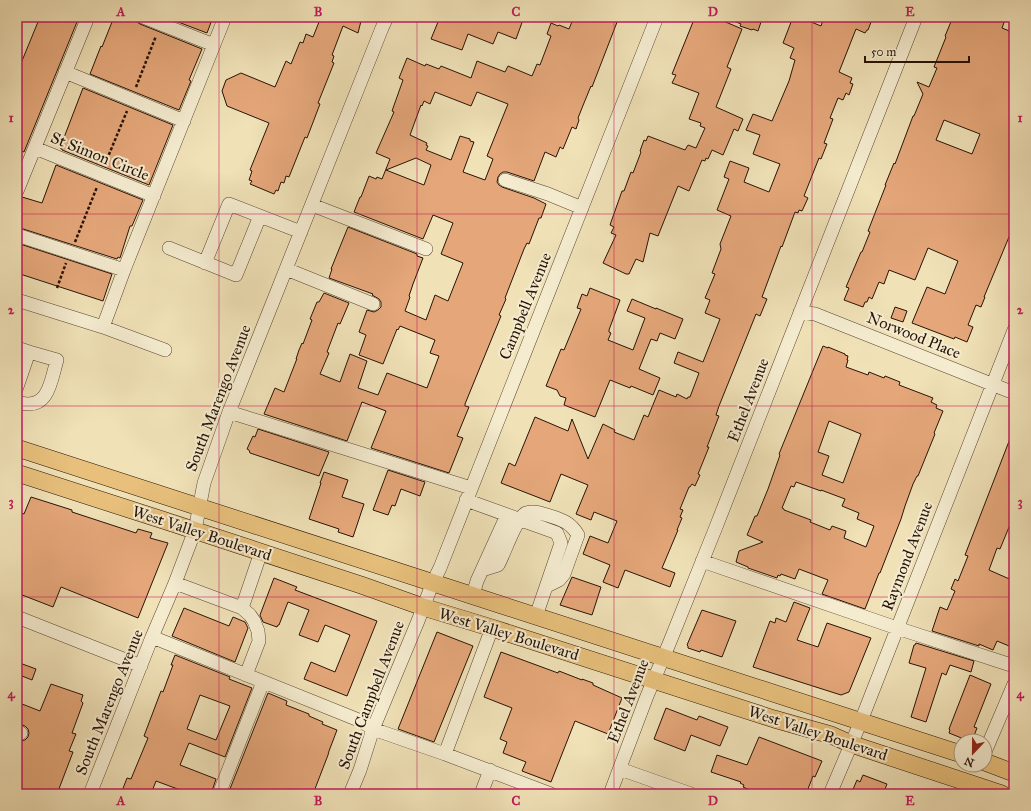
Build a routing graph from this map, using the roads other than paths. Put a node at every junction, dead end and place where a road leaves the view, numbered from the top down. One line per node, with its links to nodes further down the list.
1 (88, 17): 8 (street, St Simon Circle)
2 (143, 17): 7 (street)
3 (225, 17): 7 (street, St Simon Circle)
4 (387, 17): 14 (street, South Marengo Avenue)
5 (657, 17): 15 (street, Campbell Avenue)
6 (916, 17): 26 (street, Ethel Avenue)
7 (214, 44): 9 (street, St Simon Circle)
8 (65, 72): 9 (street); 10 (street, St Simon Circle)
9 (184, 120): 13 (street, St Simon Circle)
10 (34, 148): 12 (street, St Simon Circle); 13 (street, St Simon Circle)
11 (505, 180): 15 (street)
12 (17, 191)
13 (154, 196): 23 (street, St Simon Circle)
14 (312, 205): 17 (street, South Marengo Avenue); 20 (street)
15 (582, 208): 38 (street, Campbell Avenue)
16 (260, 216): 17 (street); 21 (street); 21 (street)
17 (301, 232): 22 (street, South Marengo Avenue)
18 (17, 235): 23 (street)
19 (169, 248): 21 (street)
20 (426, 249)
21 (205, 263)
22 (286, 269): 25 (street); 35 (street, South Marengo Avenue)
23 (124, 270): 27 (street, St Simon Circle)
24 (17, 300): 27 (street)
25 (373, 304)
26 (800, 312): 31 (street, Norwood Place); 45 (street, Ethel Avenue)
27 (103, 327): 30 (street)
28 (1014, 330): 31 (street, Raymond Avenue)
29 (23, 350): 32 (street); 34 (street)
30 (165, 350)
31 (993, 384): 33 (street, Norwood Place); 56 (street, Raymond Avenue)
32 (17, 387)
33 (1014, 393)
34 (21, 404)
35 (229, 412): 38 (street); 40 (street, South Marengo Avenue)
36 (17, 448): 40 (main road, West Valley Boulevard)
37 (18, 475): 43 (main road, West Valley Boulevard)
38 (471, 488): 39 (street, Campbell Avenue)
39 (466, 500): 41 (street); 47 (street, Campbell Avenue)
40 (199, 506): 43 (street, South Marengo Avenue); 47 (main road, West Valley Boulevard)
41 (507, 515): 42 (street); 46 (street)
42 (519, 520): 46 (street); 49 (street); 49 (street)
43 (195, 530): 44 (main road, West Valley Boulevard); 48 (street, South Marengo Avenue)
44 (261, 552): 51 (main road, West Valley Boulevard); 52 (street)
45 (702, 561): 56 (street); 58 (street, Ethel Avenue)
46 (482, 570): 50 (street)
47 (433, 582): 50 (main road, West Valley Boulevard); 51 (street, Campbell Avenue)
48 (175, 583): 52 (street); 57 (street, South Marengo Avenue)
49 (546, 586): 53 (street)
50 (473, 595): 53 (main road, West Valley Boulevard)
51 (422, 607): 55 (main road, West Valley Boulevard); 66 (street, South Campbell Avenue)
52 (242, 608): 61 (street)
53 (536, 616): 58 (main road, West Valley Boulevard)
54 (17, 617): 59 (street)
55 (492, 628): 62 (main road, West Valley Boulevard); 70 (street)
56 (897, 628): 60 (street); 65 (street, Raymond Avenue)
57 (152, 637): 59 (street, South Marengo Avenue); 61 (street)
58 (663, 657): 62 (street, Ethel Avenue); 65 (main road, West Valley Boulevard)
59 (141, 666): 75 (street, South Marengo Avenue)
60 (1014, 666)
61 (246, 675): 63 (street)
62 (654, 680): 68 (main road, West Valley Boulevard); 72 (street, Ethel Avenue)
63 (263, 682): 66 (street); 76 (street)
64 (1014, 684): 67 (street)
65 (861, 721): 68 (street, Raymond Avenue); 69 (main road, West Valley Boulevard)
66 (374, 729): 70 (street); 77 (street, South Campbell Avenue)
67 (993, 733)
68 (851, 744): 82 (street, Raymond Avenue); 83 (main road, West Valley Boulevard)
69 (953, 751)
70 (445, 754): 73 (street)
71 (993, 765): 74 (main road)
72 (620, 768): 80 (street, Ethel Avenue); 81 (street)
73 (490, 770): 78 (street); 79 (street)
74 (1014, 773)
75 (90, 794)
76 (219, 794)
77 (350, 794)
78 (481, 794)
79 (551, 794)
80 (610, 794)
81 (690, 794)
82 (830, 794)
83 (1002, 794)

